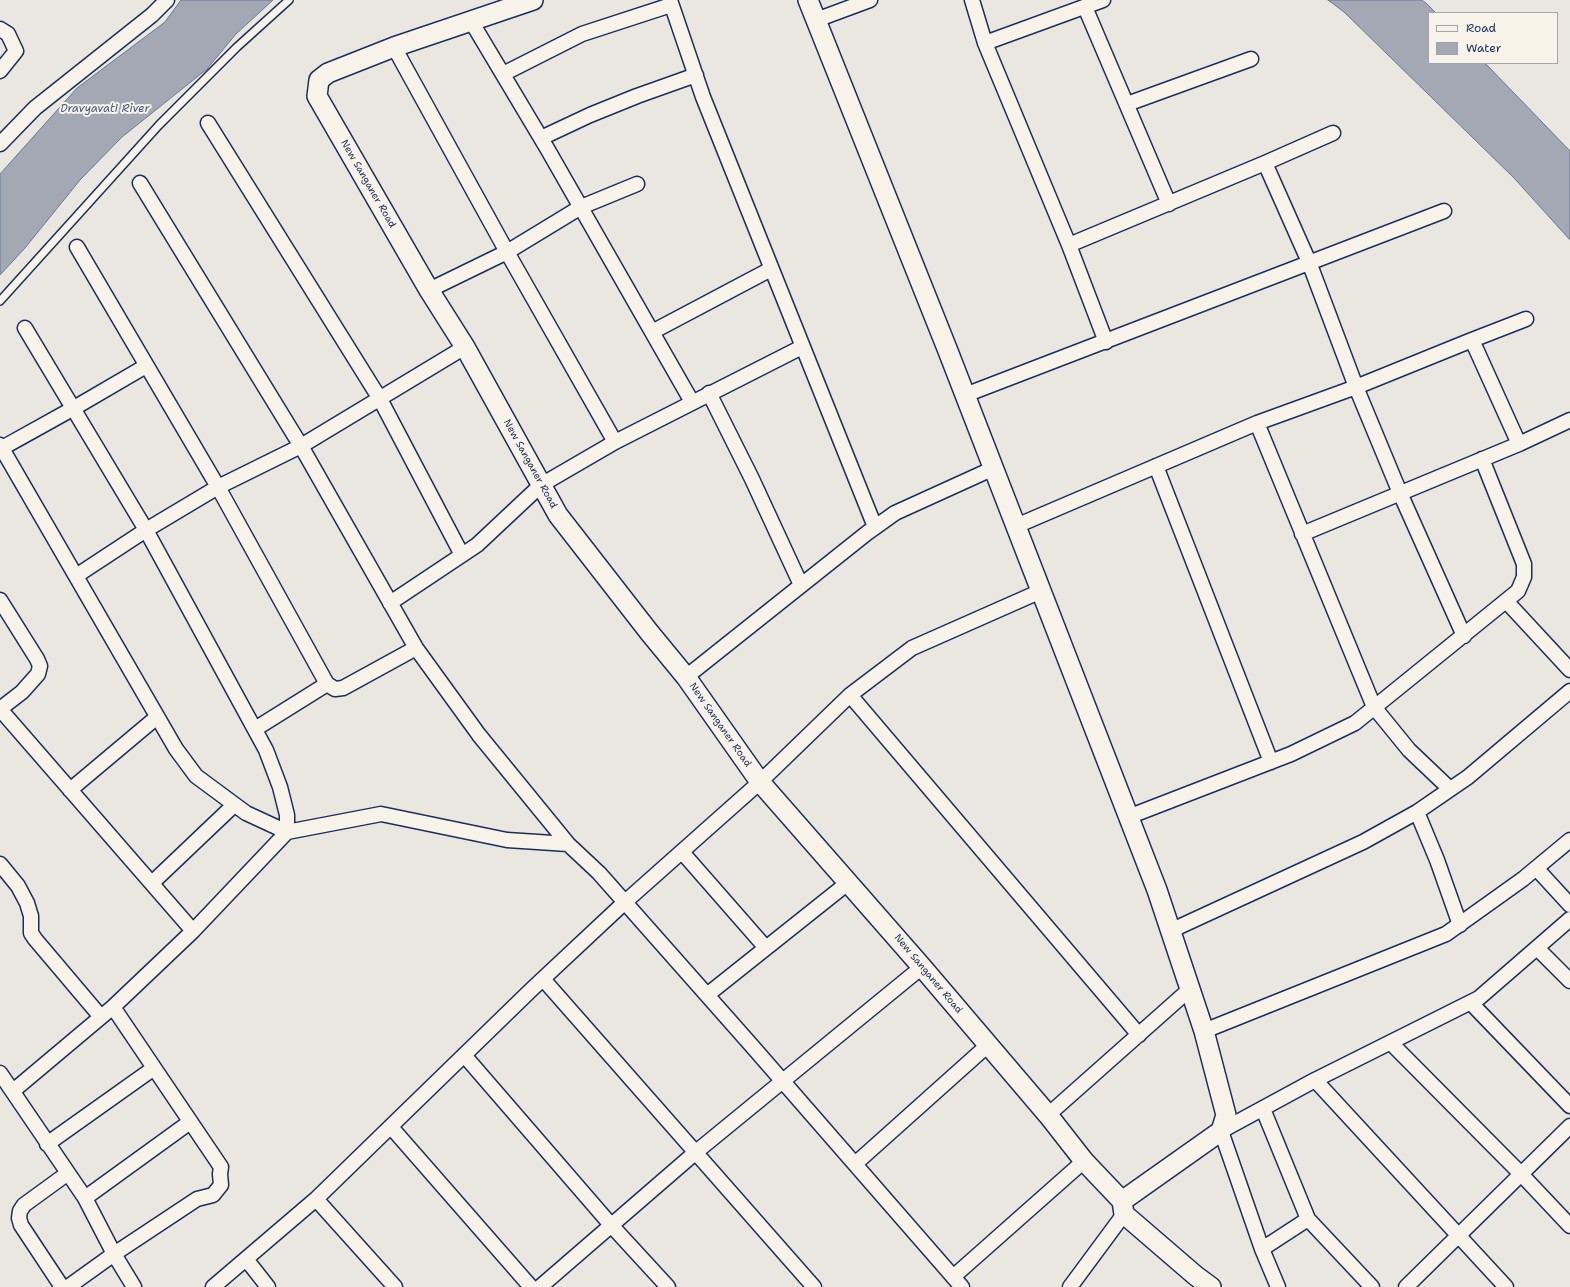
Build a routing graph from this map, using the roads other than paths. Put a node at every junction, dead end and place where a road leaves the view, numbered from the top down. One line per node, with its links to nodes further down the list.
1 (167, 0): 23 (street)
2 (289, 0): 36 (lane)
3 (533, 0): 11 (street)
4 (808, 0): 10 (street)
5 (870, 0): 10 (street)
6 (972, 0): 13 (street)
7 (1103, 0): 9 (street)
8 (670, 3): 17 (street); 18 (street)
9 (1085, 7): 13 (street); 19 (street)
10 (816, 20): 47 (street)
11 (471, 21): 14 (street); 17 (street)
12 (0, 29): 16 (street)
13 (985, 43): 30 (street)
14 (394, 47): 32 (street); 35 (street, New Sanganer Road)
15 (1252, 59): 19 (street)
16 (0, 71)
17 (503, 74): 22 (street)
18 (696, 75): 22 (street); 34 (street)
19 (1127, 104): 27 (street)
20 (208, 123): 48 (street)
21 (1333, 133): 24 (street)
22 (541, 138): 28 (street)
23 (0, 144)
24 (1265, 163): 27 (street); 33 (street)
25 (140, 183): 57 (street)
26 (637, 184): 28 (street)
27 (1169, 204): 30 (street)
28 (581, 207): 32 (street); 39 (street)
29 (1444, 211): 33 (street)
30 (1069, 244): 41 (street)
31 (77, 246): 44 (street)
32 (507, 252): 35 (street); 55 (street)
33 (1310, 262): 41 (street); 45 (street)
34 (771, 269): 39 (street); 43 (street)
35 (429, 290): 42 (street, New Sanganer Road)
36 (0, 301)
37 (1526, 319): 40 (street)
38 (25, 328): 50 (street)
39 (652, 332): 49 (street)
40 (1472, 340): 45 (street); 56 (street)
41 (1106, 342): 47 (street)
42 (465, 347): 48 (street); 62 (street, New Sanganer Road)
43 (802, 347): 46 (street); 66 (street)
44 (146, 366): 50 (street); 63 (street)
45 (1356, 387): 52 (street); 64 (street)
46 (709, 393): 49 (street); 71 (street)
47 (965, 395): 61 (street)
48 (380, 399): 57 (street); 69 (street)
49 (692, 402): 55 (street)
50 (74, 408): 58 (street); 67 (street)
51 (1570, 420): 53 (street)
52 (1257, 423): 60 (street); 68 (street)
53 (1554, 428): 54 (street); 56 (street)
54 (1570, 433)
55 (615, 442): 62 (street)
56 (1519, 444): 59 (street)
57 (301, 446): 63 (street); 75 (street)
58 (1, 447): 70 (street)
59 (1482, 459): 64 (street); 74 (street)
60 (1156, 466): 65 (street); 86 (street)
61 (994, 468): 65 (street); 66 (street)
62 (541, 485): 69 (street); 79 (street, New Sanganer Road)
63 (218, 487): 67 (street); 80 (street)
64 (1400, 494): 68 (street); 76 (street)
65 (1016, 526): 72 (street)
66 (875, 527): 71 (street)
67 (146, 530): 70 (street); 85 (street)
68 (1302, 534): 83 (street)
69 (462, 555): 75 (street)
70 (76, 576): 84 (street)
71 (801, 585): 79 (street)
72 (1041, 591): 82 (street); 92 (street)
73 (0, 600): 89 (street)
74 (1507, 602): 76 (street); 78 (street)
75 (390, 603): 77 (street)
76 (1464, 636): 83 (street)
77 (416, 648): 80 (street); 95 (street)
78 (1570, 670)
79 (686, 677): 87 (street, New Sanganer Road)
80 (328, 684): 85 (street)
81 (1570, 691): 88 (street)
82 (850, 695): 87 (street); 118 (street)
83 (1374, 707): 86 (street); 88 (street)
84 (157, 717): 89 (street); 90 (street)
85 (255, 729): 93 (street)
86 (1271, 762): 92 (street)
87 (760, 782): 96 (street); 99 (street, New Sanganer Road)
88 (1450, 789): 91 (street)
89 (70, 790): 100 (street)
90 (234, 805): 93 (street); 100 (street)
91 (1416, 812): 104 (street); 106 (street)
92 (1128, 817): 106 (street)
93 (287, 832): 95 (street); 105 (street)
94 (1570, 840): 98 (street)
95 (568, 844): 101 (street)
96 (682, 852): 101 (street); 107 (street)
97 (0, 864): 116 (street)
98 (1536, 868): 102 (street); 104 (street)
99 (849, 882): 107 (street); 109 (street, New Sanganer Road)
100 (152, 883): 105 (street)
101 (624, 902): 110 (street); 113 (street)
102 (1570, 905)
103 (1570, 919): 108 (street)
104 (1460, 925): 117 (street)
105 (193, 931): 115 (street)
106 (1170, 931): 112 (street)
107 (766, 948): 113 (street)
108 (1537, 948): 111 (street); 114 (street)
109 (922, 967): 120 (street, New Sanganer Road); 125 (street)
110 (542, 979): 121 (street); 135 (street)
111 (1570, 981)
112 (1190, 989): 117 (street); 118 (street)
113 (707, 995): 125 (street)
114 (1471, 1003): 119 (street); 127 (street)
115 (112, 1007): 116 (street); 122 (street)
116 (101, 1017): 126 (street)
117 (1204, 1031): 133 (street)
118 (1138, 1035): 129 (street)
119 (1391, 1043): 124 (street); 139 (street)
120 (988, 1045): 129 (street, New Sanganer Road); 137 (street)
121 (464, 1054): 132 (street); 144 (street)
122 (154, 1068): 130 (street); 134 (street)
123 (0, 1073): 126 (street)
124 (1315, 1080): 128 (street); 146 (street)
125 (783, 1081): 135 (street); 137 (street)
126 (13, 1091): 134 (street)
127 (1570, 1106)
128 (1263, 1109): 133 (street); 143 (street)
129 (1048, 1115): 136 (street, New Sanganer Road)
130 (190, 1122): 140 (street); 148 (street)
131 (1570, 1126): 139 (street)
132 (390, 1127): 141 (street); 157 (street)
133 (1222, 1131): 142 (street); 147 (street)
134 (47, 1144): 138 (street)
135 (696, 1152): 144 (street); 160 (street)
136 (1084, 1161): 142 (street, New Sanganer Road); 150 (street)
137 (856, 1164): 150 (street)
138 (68, 1173): 140 (street); 151 (street)
139 (1520, 1174): 145 (street); 146 (street)
140 (85, 1198): 148 (street)
141 (316, 1199): 149 (street); 156 (street)
142 (1123, 1208): 161 (street); 162 (street, New Sanganer Road)
143 (1308, 1219): 147 (street); 164 (street)
144 (611, 1225): 158 (street); 159 (street)
145 (1570, 1226)
146 (1458, 1235): 165 (street); 166 (street)
147 (1262, 1249): 163 (street)
148 (114, 1254): 152 (street); 153 (street)
149 (246, 1259): 154 (street); 155 (street)
150 (958, 1282)
151 (62, 1287)
152 (68, 1287)
153 (134, 1287)
154 (213, 1287)
155 (268, 1287)
156 (395, 1287)
157 (531, 1287)
158 (540, 1287)
159 (668, 1287)
160 (814, 1287)
161 (1070, 1287)
162 (1211, 1287)
163 (1278, 1287)
164 (1372, 1287)
165 (1406, 1287)
166 (1506, 1287)

